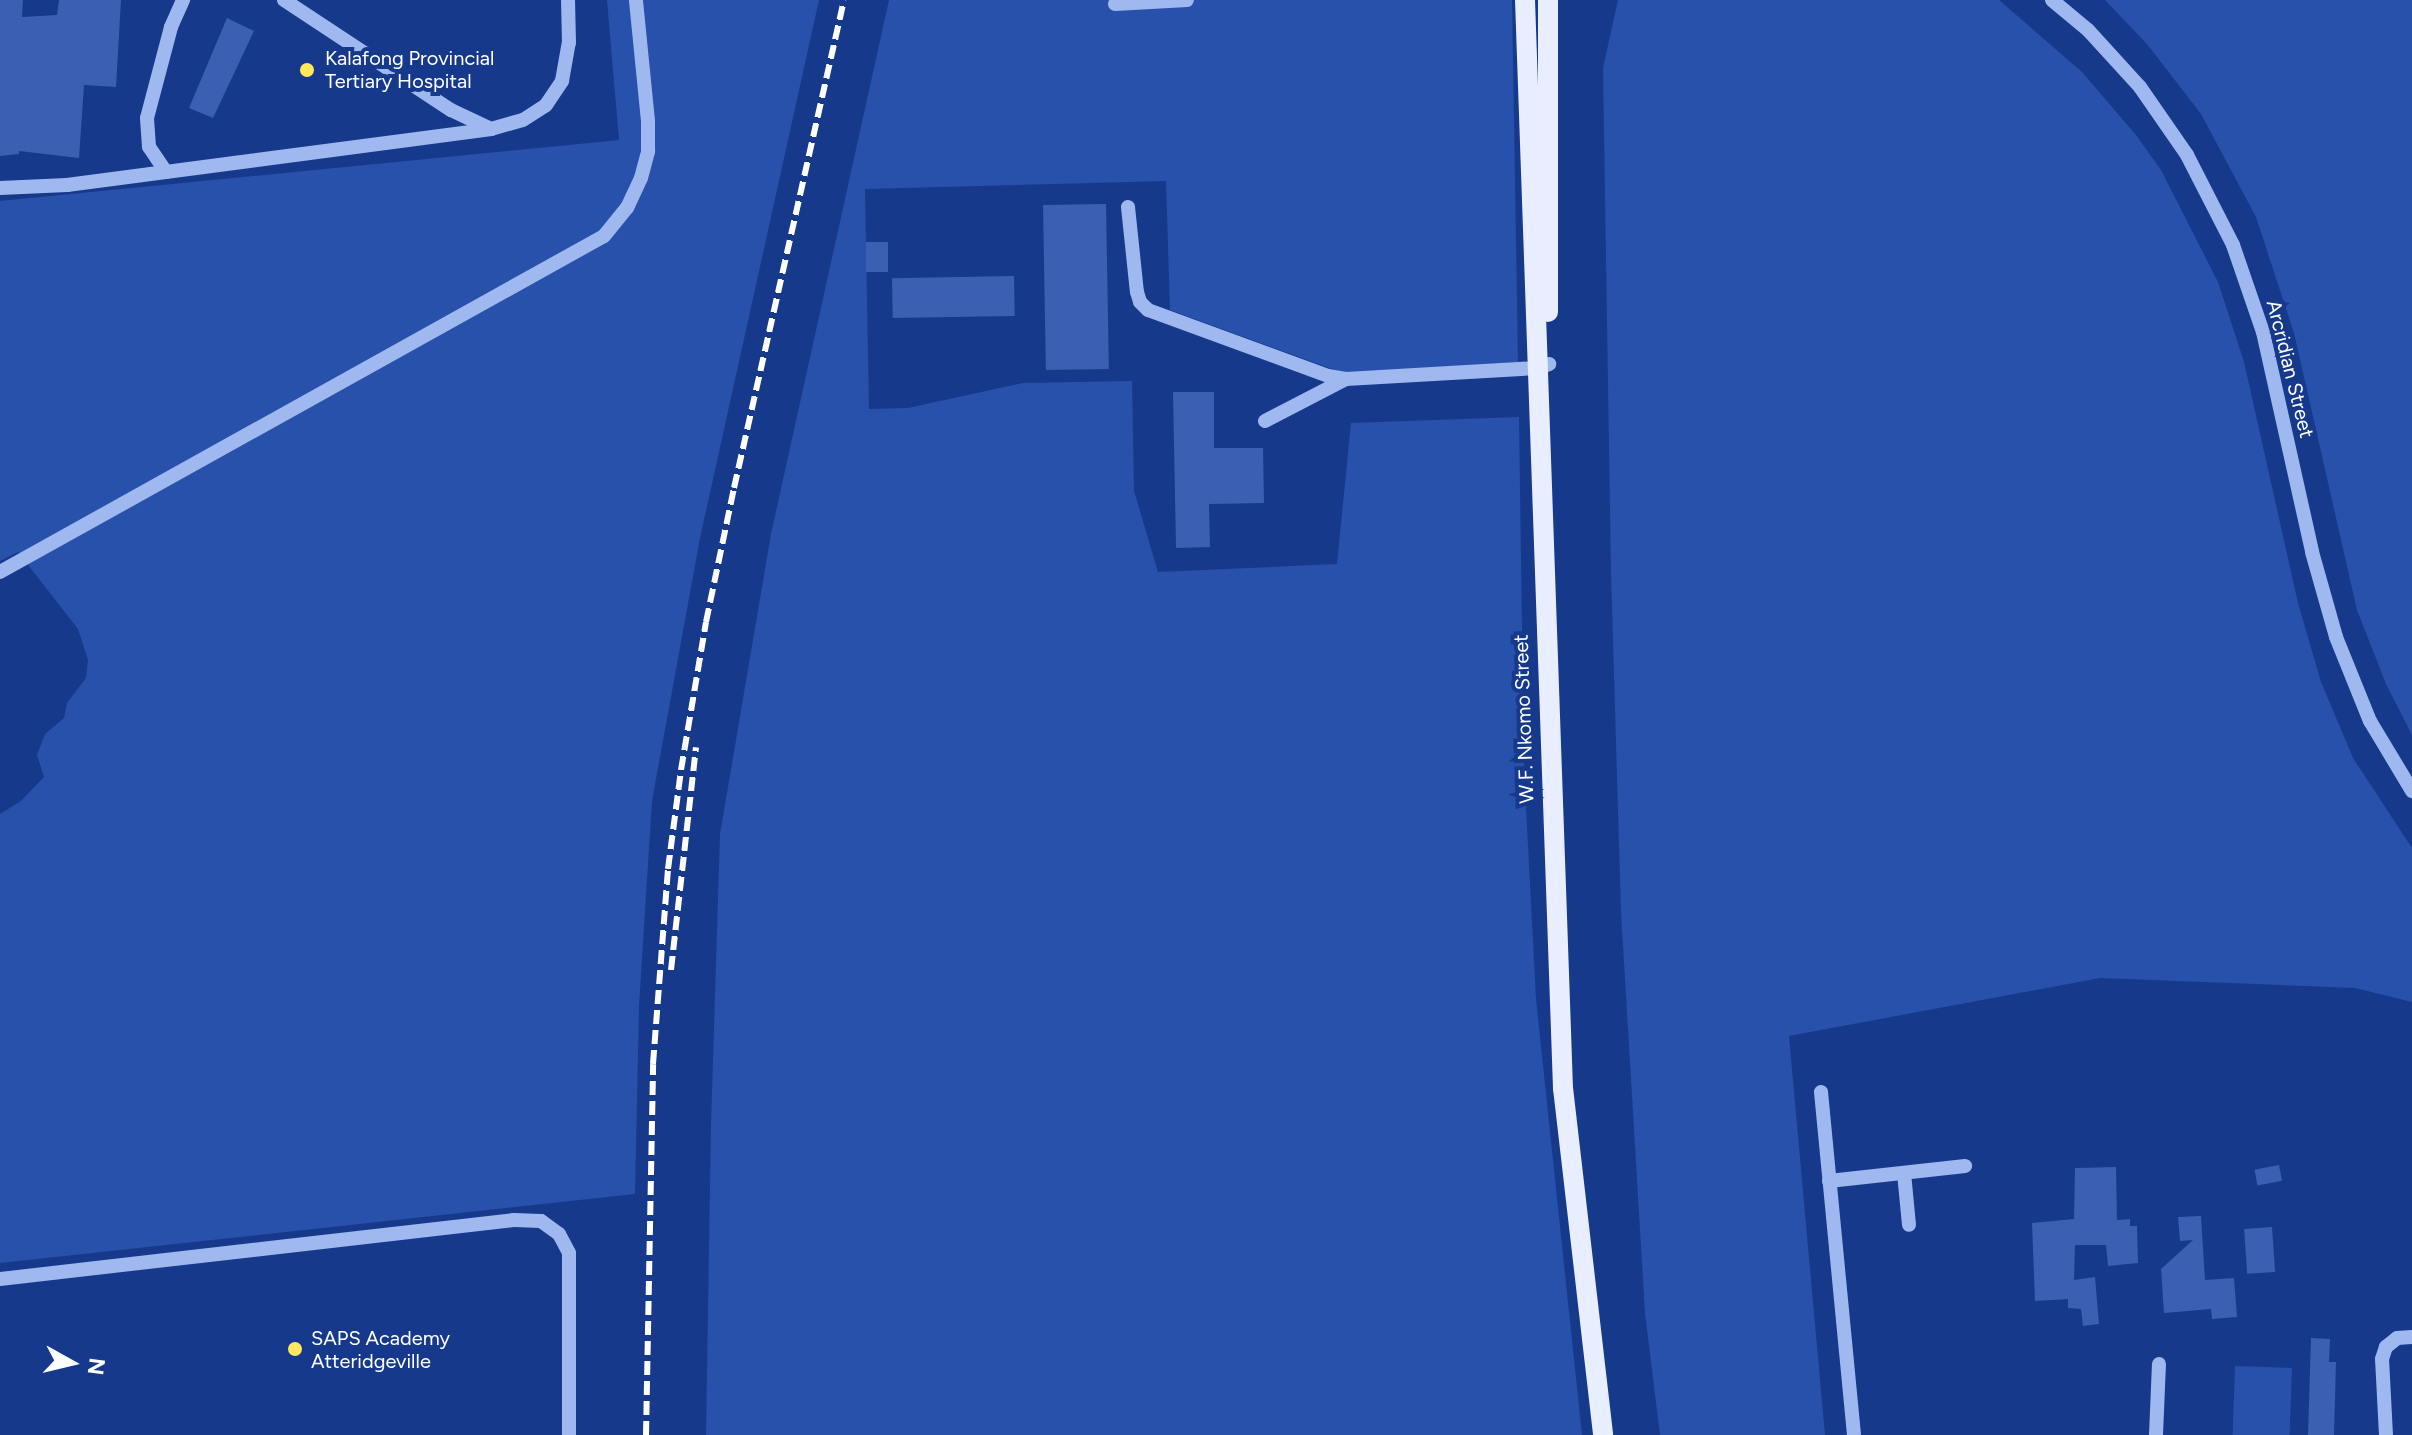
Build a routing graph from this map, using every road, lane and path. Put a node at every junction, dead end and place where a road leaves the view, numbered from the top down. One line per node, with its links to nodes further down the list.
1 (183, 0): 11 (street)
2 (284, 0): 10 (street)
3 (568, 0): 10 (street)
4 (636, 0): 17 (street)
5 (1187, 0): 9 (street)
6 (1525, 0): 14 (main road, W.F. Nkomo Street)
7 (1548, 0): 14 (main road, W.F. Nkomo Street)
8 (2052, 0): 18 (street, Arcridian Street)
9 (1115, 4)
10 (491, 129): 11 (street)
11 (166, 172): 12 (street)
12 (0, 188)
13 (1128, 207): 15 (street)
14 (1543, 366): 15 (street); 28 (main road, W.F. Nkomo Street); 29 (main road, W.F. Nkomo Street)
15 (1346, 379): 16 (street)
16 (1265, 421)
17 (0, 572)
18 (2412, 791)
19 (1821, 1092): 22 (street)
20 (1965, 1166): 21 (street)
21 (1904, 1173): 22 (street); 23 (street)
22 (1829, 1181): 30 (street)
23 (1909, 1225)
24 (0, 1279): 27 (street)
25 (2412, 1337): 32 (street)
26 (2159, 1364): 31 (street)
27 (569, 1435)
28 (1603, 1435)
29 (1616, 1435)
30 (1854, 1435)
31 (2156, 1435)
32 (2386, 1435)

